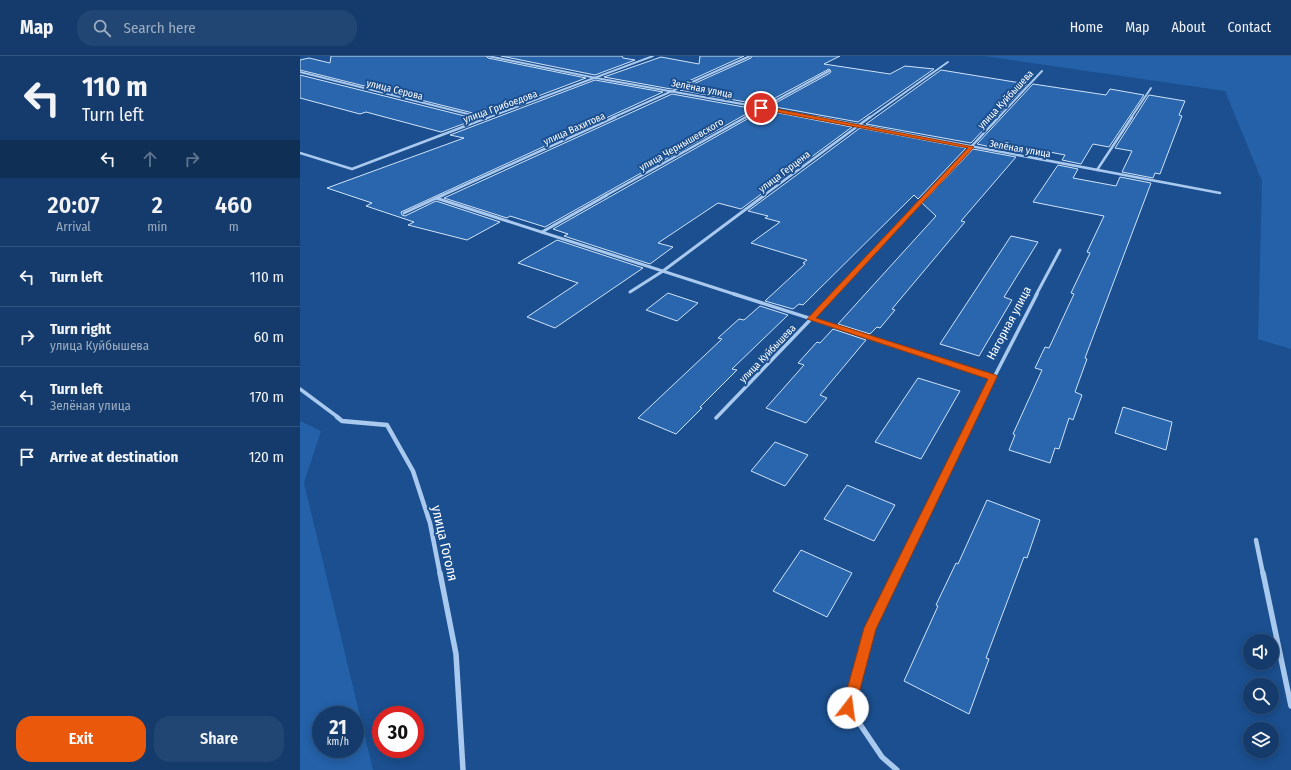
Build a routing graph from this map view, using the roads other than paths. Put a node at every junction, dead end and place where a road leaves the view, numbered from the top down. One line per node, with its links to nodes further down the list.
1 (488, 56): 8 (street, Зелёная улица)
2 (653, 56): 8 (street, улица Грибоедова)
3 (750, 56): 10 (street, улица Вахитова)
4 (948, 62): 13 (street, улица Герцена)
5 (829, 71): 11 (street, улица Чернышевского)
6 (1042, 71): 14 (street, улица Куйбышева)
7 (300, 72): 12 (street, улица Серова)
8 (596, 78): 10 (street, Зелёная улица); 12 (street, улица Грибоедова)
9 (1151, 88): 16 (street)
10 (675, 91): 11 (street, Зелёная улица); 18 (street, улица Вахитова)
11 (761, 108): 13 (street, Зелёная улица); 20 (street, улица Чернышевского)
12 (486, 119): 15 (street, улица Грибоедова)
13 (858, 126): 14 (street, Зелёная улица); 22 (street, улица Герцена)
14 (972, 147): 16 (street, Зелёная улица); 24 (street, улица Куйбышева)
15 (300, 153)
16 (1097, 170): 17 (street, Зелёная улица)
17 (1220, 194)
18 (436, 198): 19 (street, улица Вахитова); 20 (street)
19 (404, 213)
20 (542, 232): 22 (street)
21 (1060, 250): 25 (street, Нагорная улица)
22 (663, 271): 23 (street, улица Герцена); 24 (street)
23 (630, 292)
24 (811, 319): 25 (street); 27 (street, улица Куйбышева)
25 (993, 377): 31 (street, Нагорная улица)
26 (300, 389): 30 (street, улица Гоголя)
27 (716, 418)
28 (1256, 540): 29 (street)
29 (1291, 706)
30 (463, 770)
31 (897, 770)

